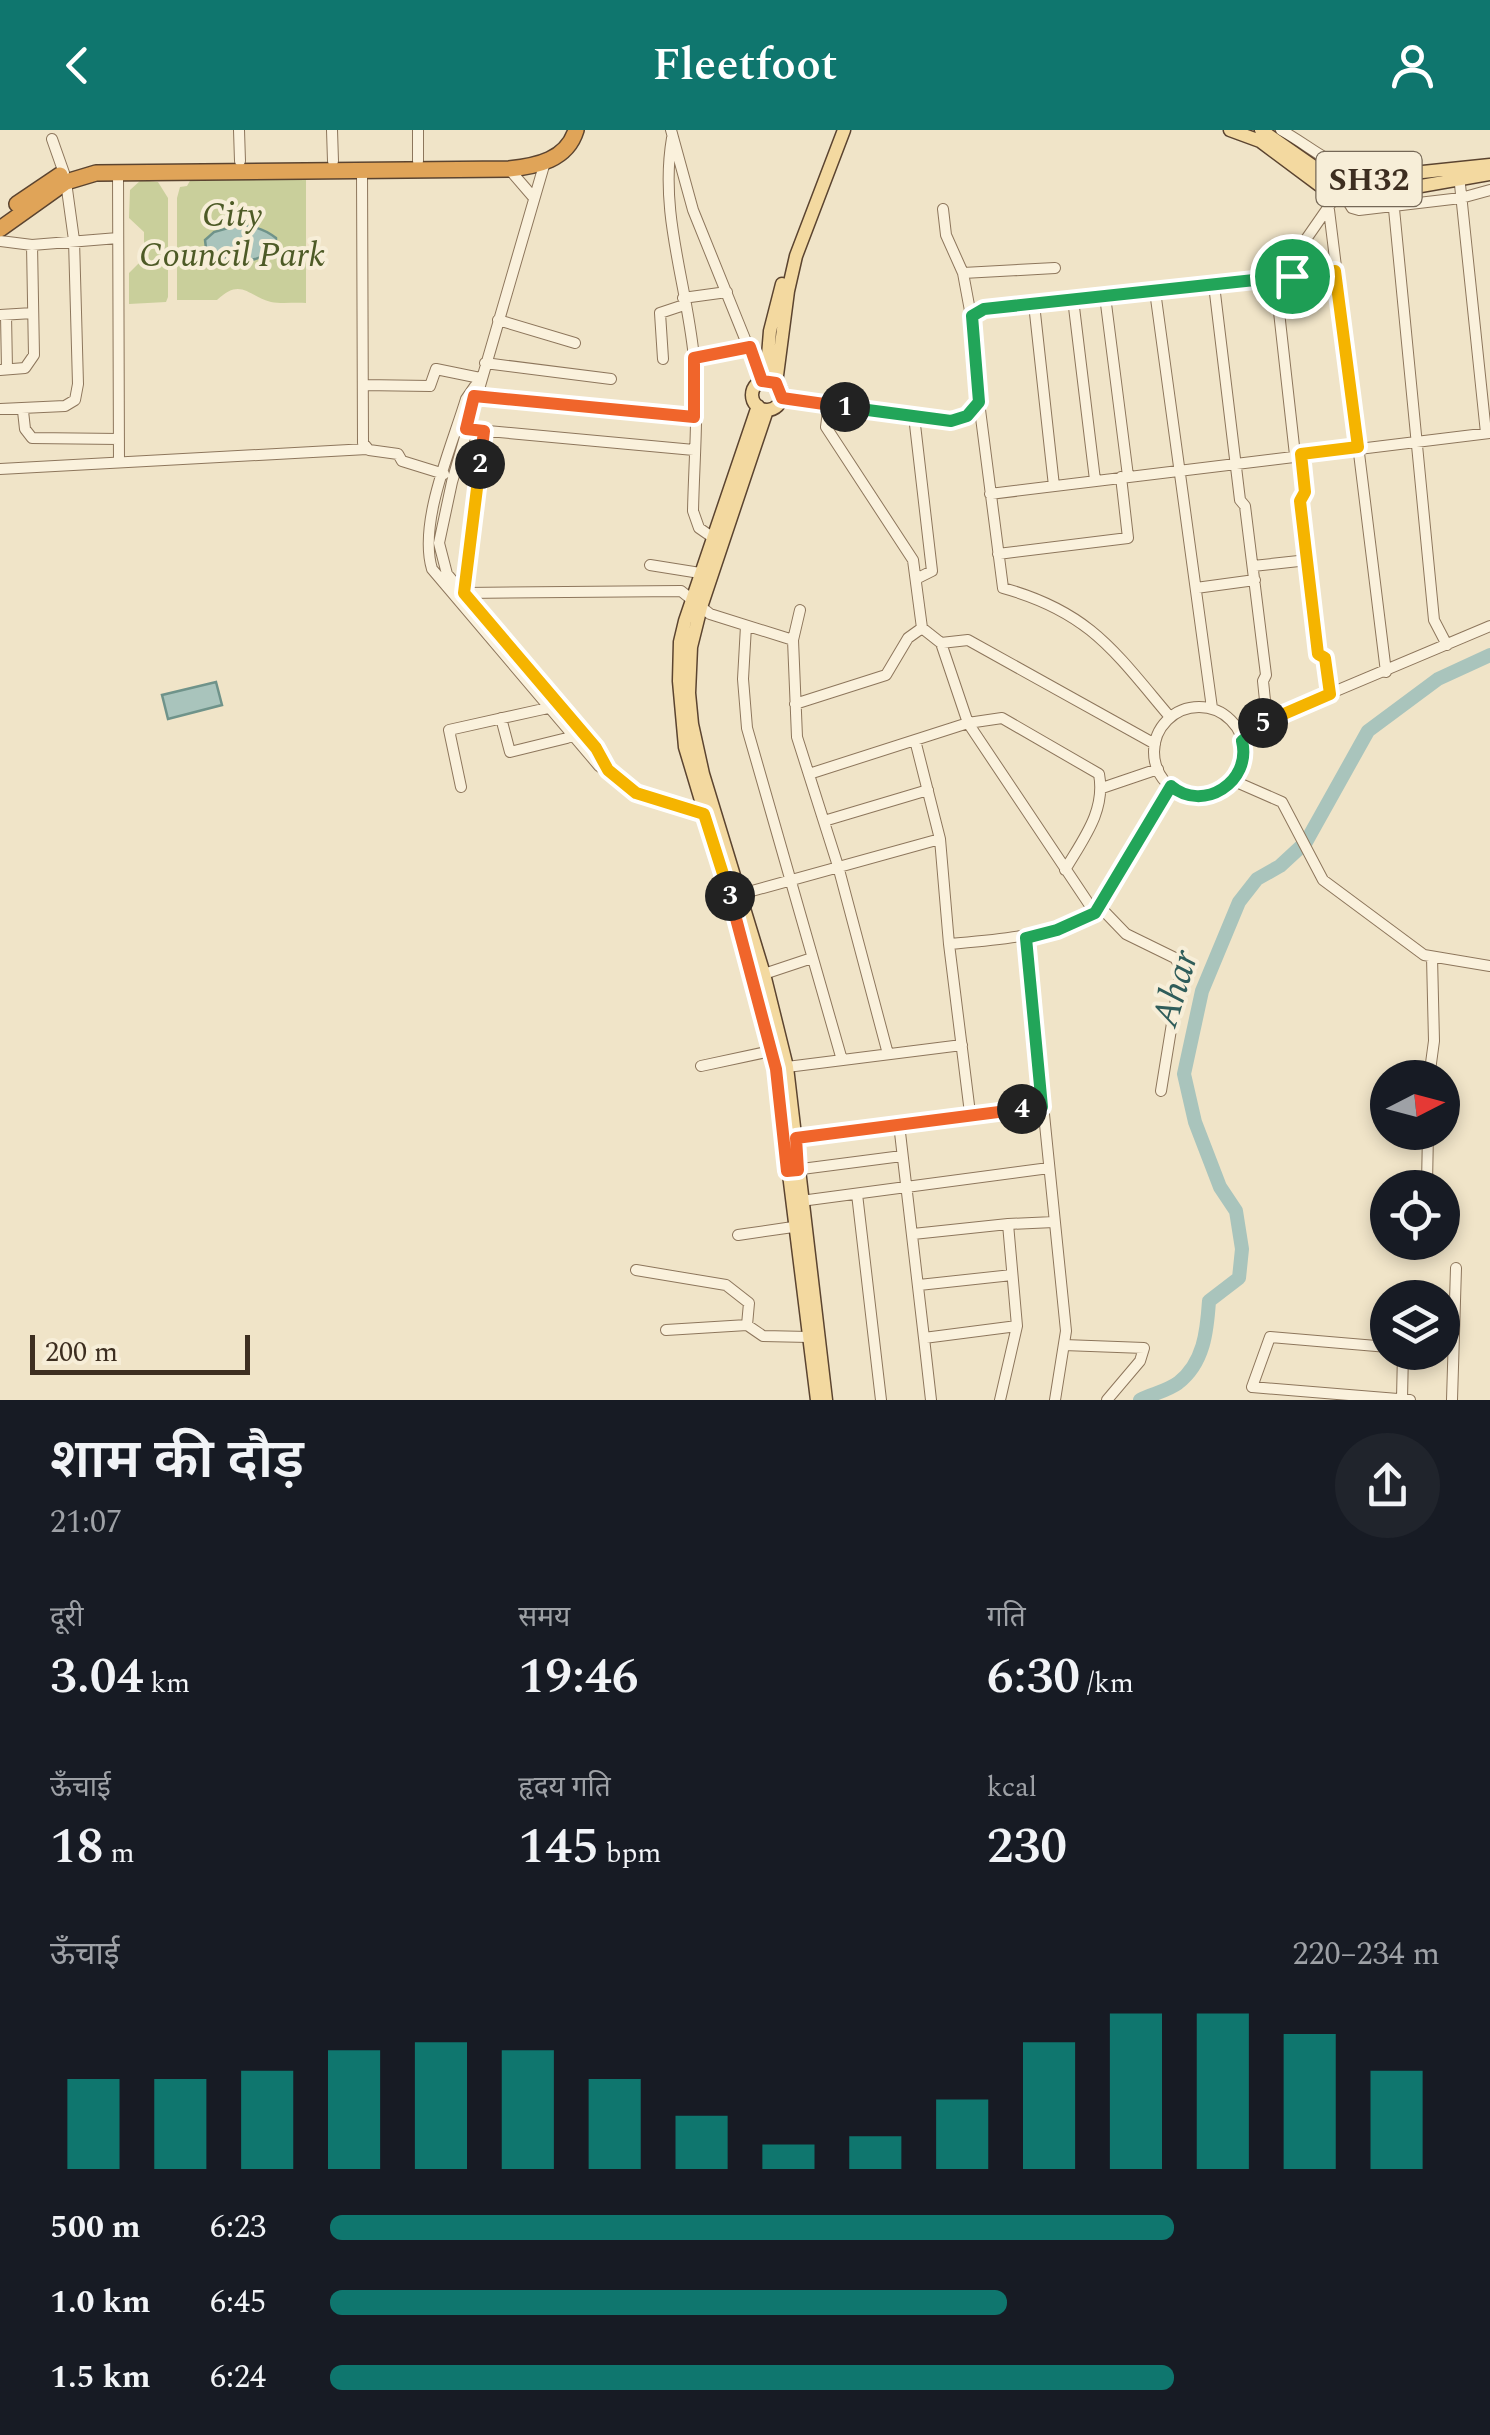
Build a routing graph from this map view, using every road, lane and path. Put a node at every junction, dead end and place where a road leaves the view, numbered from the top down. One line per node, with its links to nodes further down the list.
1 (239, 130): 13 (street)
2 (332, 130): 14 (street)
3 (418, 130): 15 (street)
4 (565, 130): 15 (highway)
5 (576, 130): 16 (highway)
6 (835, 130): 61 (main road)
7 (844, 130): 61 (main road)
8 (1230, 130): 25 (main road)
9 (1261, 130): 25 (main road, SH32)
10 (1281, 130): 24 (street)
11 (672, 134): 44 (street); 47 (street)
12 (52, 139): 23 (street)
13 (240, 161): 14 (highway); 23 (highway)
14 (333, 161): 15 (highway)
15 (418, 162)
16 (545, 162): 19 (highway); 27 (street)
17 (1490, 164): 22 (main road, SH32)
18 (362, 170): 19 (highway); 20 (highway); 62 (street)
19 (509, 170): 27 (street)
20 (118, 171): 23 (highway); 34 (street)
21 (1490, 174): 22 (main road)
22 (1459, 175): 24 (main road, SH32); 28 (street)
23 (65, 178): 32 (highway); 33 (highway); 35 (street)
24 (1390, 178): 25 (main road, SH32); 29 (street)
25 (1343, 186): 29 (street); 30 (street)
26 (1490, 190): 28 (street)
27 (534, 198): 52 (street)
28 (1461, 198): 29 (street); 74 (street)
29 (1394, 206): 76 (street)
30 (1329, 208): 39 (street); 41 (street)
31 (943, 209): 40 (street)
32 (0, 217)
33 (0, 229)
34 (118, 238): 35 (street); 75 (street)
35 (74, 240): 37 (street); 69 (street)
36 (0, 241): 37 (street)
37 (32, 244): 49 (street)
38 (1055, 268): 40 (street)
39 (1335, 271): 41 (street); 77 (street)
40 (963, 273): 51 (street)
41 (1275, 276): 42 (street); 80 (street)
42 (1214, 285): 43 (street); 82 (street)
43 (1155, 291): 45 (street); 84 (street)
44 (727, 292): 47 (street); 54 (street)
45 (1106, 296): 46 (street); 86 (street)
46 (1073, 299): 48 (street); 87 (street)
47 (684, 302): 55 (street); 56 (street)
48 (1034, 304): 51 (street); 88 (street)
49 (33, 314): 50 (street); 58 (street)
50 (3, 315): 58 (street)
51 (972, 316): 65 (street)
52 (498, 320): 53 (street); 57 (street)
53 (575, 343)
54 (750, 347): 56 (street); 61 (street)
55 (663, 358)
56 (694, 358): 71 (street)
57 (485, 363): 59 (street); 60 (street)
58 (4, 370)
59 (480, 380): 62 (street); 63 (street); 85 (street)
60 (610, 380)
61 (768, 381): 64 (main road); 67 (main road)
62 (363, 385): 78 (street)
63 (474, 396): 71 (street); 72 (street)
64 (782, 398): 66 (street); 67 (main road)
65 (979, 402): 70 (street); 89 (street)
66 (829, 404): 70 (street); 96 (street)
67 (763, 408): 90 (main road); 100 (main road)
68 (0, 409): 69 (street)
69 (23, 410): 75 (street)
70 (914, 416): 96 (street)
71 (694, 417): 79 (street)
72 (466, 429): 73 (street); 99 (street)
73 (484, 431): 79 (street); 99 (street)
74 (1488, 433): 76 (street)
75 (119, 439): 81 (street)
76 (1417, 440): 77 (street); 107 (street)
77 (1358, 447): 80 (street); 108 (street)
78 (366, 449): 81 (street); 85 (street)
79 (694, 450): 90 (street)
80 (1298, 455): 82 (street); 92 (street)
81 (120, 462): 83 (street)
82 (1235, 462): 84 (street); 94 (street)
83 (0, 469)
84 (1180, 470): 86 (street); 98 (street)
85 (444, 474): 99 (street)
86 (1124, 477): 87 (street); 91 (street)
87 (1095, 480): 88 (street)
88 (1054, 486): 89 (street)
89 (990, 494): 91 (street)
90 (712, 537): 95 (main road)
91 (998, 554): 113 (street)
92 (1308, 560): 94 (street); 109 (street)
93 (650, 564): 95 (street)
94 (1253, 566): 97 (street)
95 (700, 573): 100 (main road)
96 (916, 580): 104 (street)
97 (1254, 580): 98 (street); 115 (street)
98 (1196, 588): 112 (street)
99 (464, 598): 100 (street); 111 (street); 117 (street)
100 (696, 603): 102 (street); 128 (main road)
101 (800, 610): 105 (street)
102 (746, 626): 105 (street); 133 (street)
103 (1490, 626): 107 (street)
104 (922, 628): 106 (street); 110 (street)
105 (793, 640): 110 (street)
106 (941, 644): 116 (street); 120 (street)
107 (1446, 645): 108 (street)
108 (1386, 672): 109 (street)
109 (1330, 694): 115 (street)
110 (795, 704): 122 (street)
111 (548, 708): 114 (street); 117 (street)
112 (1212, 708): 113 (street); 119 (street)
113 (1170, 717): 120 (street)
114 (501, 718): 117 (street); 125 (street)
115 (1267, 720): 119 (street)
116 (968, 723): 118 (street); 126 (street); 132 (street)
117 (576, 732): 128 (street)
118 (915, 740): 122 (street); 127 (street)
119 (1242, 741): 123 (street)
120 (1155, 744): 121 (street)
121 (1158, 768): 124 (street); 126 (street)
122 (809, 774): 129 (street)
123 (1234, 781): 124 (street); 138 (street)
124 (1171, 786): 135 (street)
125 (461, 787)
126 (1102, 788): 132 (street)
127 (928, 790): 129 (street); 130 (street)
128 (710, 815): 134 (main road); 143 (main road)
129 (824, 820): 131 (street)
130 (940, 839): 131 (street); 137 (street)
131 (838, 866): 133 (street); 144 (street)
132 (1065, 870): 135 (street)
133 (789, 880): 134 (street); 139 (street)
134 (741, 894): 141 (main road)
135 (1097, 910): 136 (street); 149 (street)
136 (1026, 938): 137 (street); 150 (street)
137 (950, 944): 142 (street)
138 (1432, 957): 140 (street); 146 (street)
139 (812, 958): 141 (street); 145 (street)
140 (1490, 966)
141 (764, 974): 148 (main road)
142 (962, 1044): 144 (street); 151 (street)
143 (772, 1051): 147 (street); 156 (main road)
144 (888, 1054): 145 (street)
145 (842, 1060): 148 (street)
146 (1431, 1060)
147 (701, 1066)
148 (787, 1067): 153 (main road)
149 (1161, 1092)
150 (1042, 1107): 151 (street); 155 (street)
151 (970, 1113): 152 (street)
152 (899, 1124): 153 (street); 154 (street)
153 (796, 1138): 156 (main road)
154 (902, 1156): 156 (street); 157 (street)
155 (1048, 1168): 157 (street); 160 (street)
156 (793, 1170): 159 (main road); 162 (main road)
157 (906, 1187): 158 (street); 163 (street)
158 (857, 1194): 159 (street); 180 (street)
159 (802, 1201): 179 (main road)
160 (1054, 1222): 161 (street); 174 (street)
161 (1008, 1224): 163 (street); 167 (street)
162 (794, 1227): 164 (street); 172 (main road)
163 (913, 1234): 168 (street)
164 (738, 1235)
165 (1456, 1268): 186 (street)
166 (636, 1270): 169 (street)
167 (1012, 1275): 168 (street); 170 (street)
168 (919, 1285): 173 (street)
169 (747, 1325): 171 (street); 172 (street)
170 (1017, 1326): 173 (street); 182 (street)
171 (666, 1330)
172 (809, 1337): 178 (main road)
173 (924, 1338): 181 (street)
174 (1064, 1345): 183 (street); 184 (street)
175 (1370, 1345): 177 (street)
176 (1404, 1370): 185 (street)
177 (1358, 1398): 185 (street)
178 (817, 1400)
179 (826, 1400)
180 (880, 1400)
181 (931, 1400)
182 (1000, 1400)
183 (1055, 1400)
184 (1107, 1400)
185 (1406, 1400)
186 (1452, 1400)

